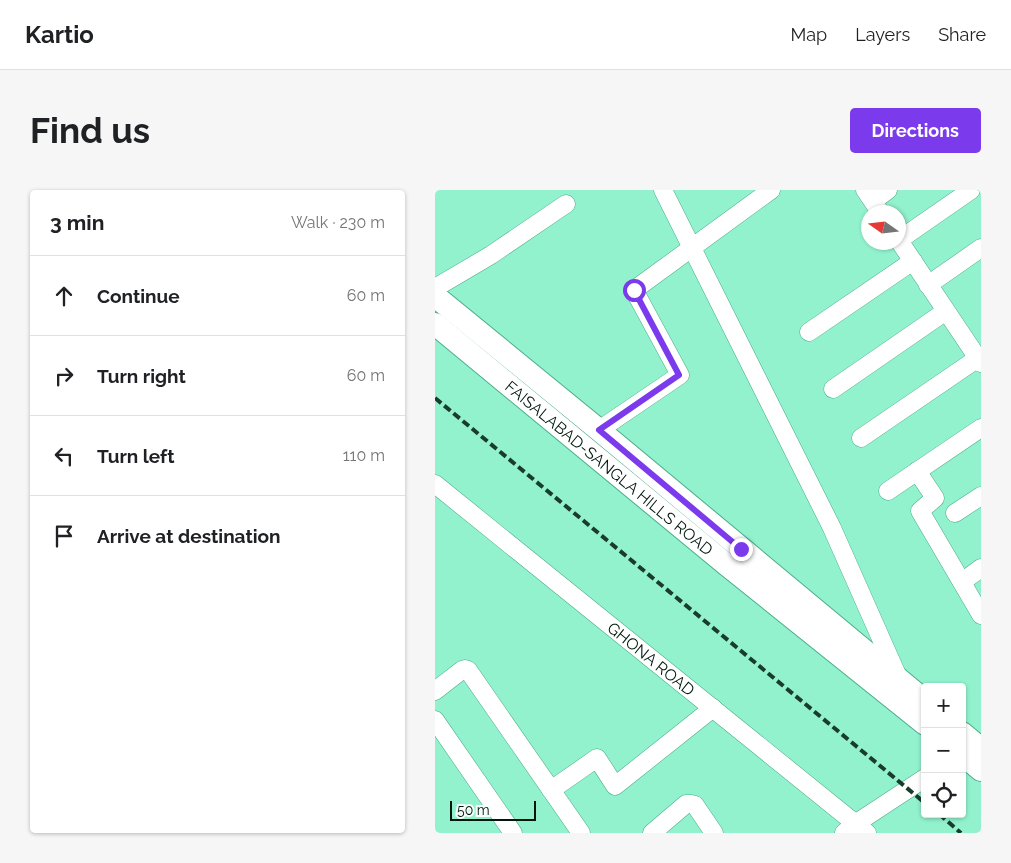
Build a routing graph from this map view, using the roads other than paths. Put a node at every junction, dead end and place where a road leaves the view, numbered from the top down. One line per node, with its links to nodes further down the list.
1 (663, 190): 8 (street)
2 (771, 190): 8 (street)
3 (888, 190): 5 (street)
4 (971, 190): 7 (street)
5 (873, 201)
6 (566, 204): 13 (street)
7 (906, 235)
8 (692, 248): 21 (street); 31 (street)
9 (981, 248): 12 (street)
10 (906, 250): 11 (street)
11 (913, 261): 12 (street); 17 (street)
12 (928, 285): 15 (street)
13 (435, 288)
14 (435, 296): 21 (main road, FAISALABAD-SANGLA HILLS ROAD)
15 (946, 311): 18 (street); 19 (street)
16 (435, 324): 31 (main road, FAISALABAD-SANGLA HILLS ROAD)
17 (809, 332)
18 (980, 359): 22 (street)
19 (833, 389)
20 (981, 428): 23 (street)
21 (599, 430): 31 (main road, FAISALABAD-SANGLA HILLS ROAD)
22 (861, 438)
23 (917, 471): 25 (street); 29 (street)
24 (435, 484): 34 (street, GHONA ROAD)
25 (888, 491)
26 (981, 496): 27 (street)
27 (955, 514)
28 (981, 568): 29 (street)
29 (962, 582): 30 (street)
30 (981, 615)
31 (894, 687): 33 (main road, FAISALABAD-SANGLA HILLS ROAD); 35 (main road, FAISALABAD-SANGLA HILLS ROAD)
32 (435, 691): 40 (street)
33 (921, 699)
34 (713, 708): 40 (street); 41 (street, GHONA ROAD)
35 (921, 719)
36 (435, 720): 42 (street)
37 (969, 747): 38 (main road)
38 (981, 770)
39 (921, 781): 41 (street)
40 (551, 790): 43 (street)
41 (855, 830)
42 (513, 833)
43 (581, 833)
44 (652, 833): 45 (street)
45 (714, 833)

